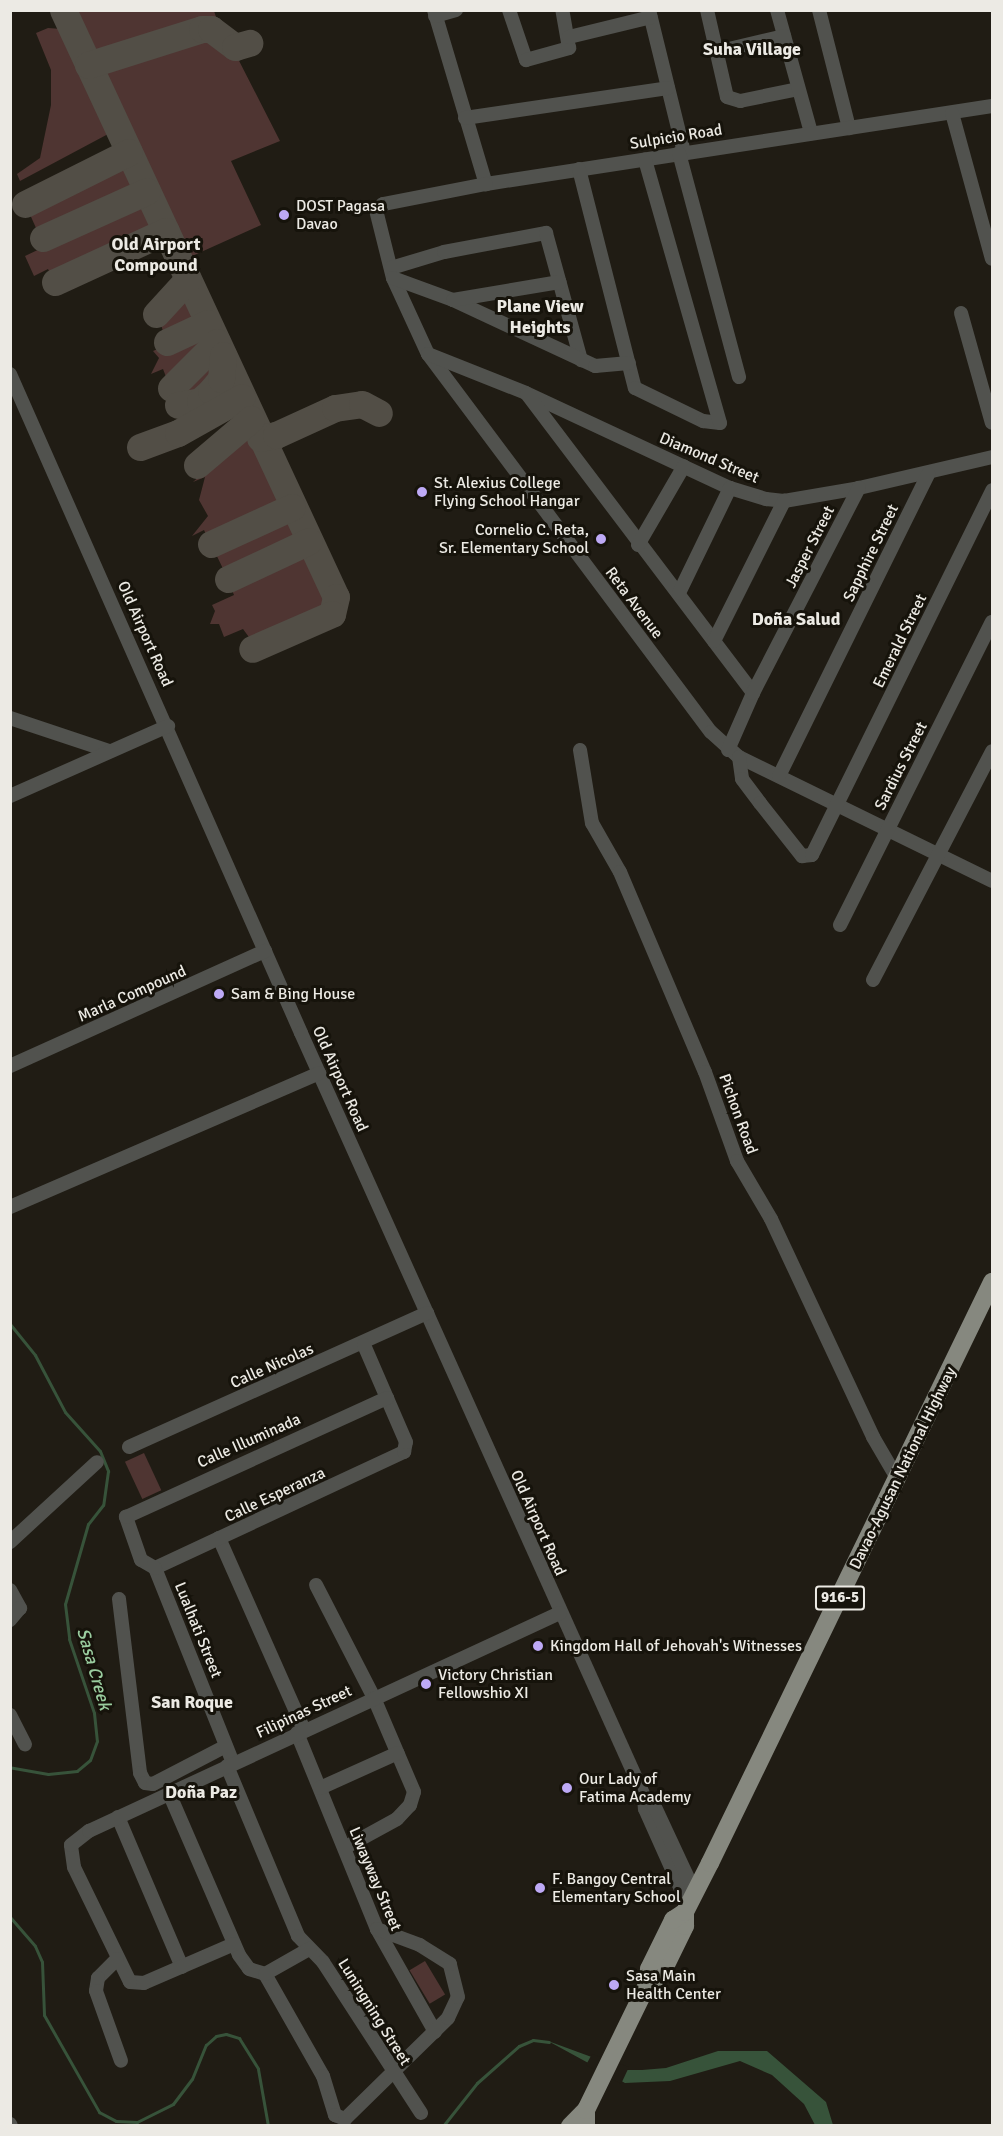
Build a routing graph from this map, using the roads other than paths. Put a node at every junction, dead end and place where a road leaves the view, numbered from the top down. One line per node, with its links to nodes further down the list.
1 (456, 10): 7 (street)
2 (509, 10): 10 (street)
3 (562, 10): 10 (street)
4 (707, 10): 11 (street)
5 (777, 10): 9 (street)
6 (819, 10): 17 (street)
7 (435, 14): 16 (street)
8 (650, 14): 10 (street); 12 (street)
9 (784, 36): 11 (street); 13 (street)
10 (569, 37)
11 (716, 52): 13 (street)
12 (668, 88): 16 (street); 19 (street)
13 (798, 89): 18 (street)
14 (993, 106): 15 (street, Sulpicio Road)
15 (952, 113): 17 (street, Sulpicio Road); 24 (street)
16 (465, 118): 22 (street)
17 (849, 128): 18 (street, Sulpicio Road)
18 (811, 133): 19 (street, Sulpicio Road)
19 (681, 153): 20 (street, Sulpicio Road); 33 (street)
20 (645, 159): 21 (street, Sulpicio Road); 31 (street)
21 (579, 169): 22 (street, Sulpicio Road); 31 (street)
22 (486, 184): 23 (street, Sulpicio Road)
23 (376, 218): 25 (street, Reta Avenue)
24 (993, 259)
25 (392, 273): 26 (street); 27 (street); 29 (street, Reta Avenue)
26 (560, 282): 27 (street); 30 (street)
27 (453, 300): 30 (street)
28 (961, 313): 32 (street)
29 (428, 354): 35 (street, Diamond Street); 54 (street, Reta Avenue)
30 (581, 360): 31 (street)
31 (629, 363)
32 (986, 374): 36 (street)
33 (740, 377)
34 (12, 378): 50 (street, Old Airport Road)
35 (526, 393): 38 (street, Diamond Street); 44 (street)
36 (993, 423)
37 (993, 457): 39 (street, Diamond Street)
38 (684, 466): 40 (street, Diamond Street); 44 (street)
39 (928, 474): 41 (street, Diamond Street); 55 (street, Sapphire Street)
40 (730, 488): 43 (street, Diamond Street); 45 (street)
41 (859, 488): 43 (street, Diamond Street); 48 (street, Jasper Street)
42 (993, 490): 57 (street, Emerald Street)
43 (784, 501): 47 (street)
44 (638, 544): 45 (street)
45 (679, 593): 47 (street)
46 (993, 622): 58 (street, Sardius Street)
47 (714, 641): 48 (street)
48 (753, 693): 54 (street, Jasper Street)
49 (10, 718): 52 (street)
50 (168, 726): 52 (street); 62 (street, Old Airport Road)
51 (580, 750): 73 (street, Pichon Road)
52 (109, 751): 56 (street)
53 (993, 751): 59 (street)
54 (734, 754): 55 (street, Reta Avenue); 57 (street, Emerald Street)
55 (779, 776): 57 (street, Reta Avenue)
56 (10, 796)
57 (838, 807): 58 (street, Reta Avenue)
58 (888, 830): 59 (street, Reta Avenue); 61 (street, Sardius Street)
59 (941, 856): 60 (street, Reta Avenue); 63 (street)
60 (993, 881)
61 (840, 925)
62 (265, 951): 64 (street, Marla Compound); 65 (street, Old Airport Road)
63 (873, 980)
64 (10, 1066)
65 (319, 1073): 66 (street); 68 (street, Old Airport Road)
66 (10, 1207)
67 (993, 1282): 73 (main road, Davao-Agusan National Highway / 916-5)
68 (427, 1313): 69 (street, Calle Nicolas); 81 (street, Old Airport Road)
69 (363, 1345): 70 (street); 71 (street, Calle Nicolas)
70 (387, 1398): 74 (street, Calle Illuminada); 75 (street, Calle Esperanza)
71 (129, 1447)
72 (97, 1462): 76 (street)
73 (897, 1478): 94 (main road, Davao-Agusan National Highway / 916-5)
74 (126, 1517): 77 (street, Lualhati Street)
75 (219, 1538): 77 (street, Calle Esperanza); 85 (street, Liwayway Street)
76 (10, 1542)
77 (155, 1568): 87 (street, Lualhati Street)
78 (316, 1585): 83 (street)
79 (10, 1590): 82 (street)
80 (119, 1599): 87 (street)
81 (560, 1613): 83 (street, Filipinas Street); 94 (street, Old Airport Road)
82 (10, 1620)
83 (374, 1698): 85 (street, Filipinas Street); 88 (street)
84 (10, 1715): 86 (street)
85 (301, 1731): 89 (street, Filipinas Street); 90 (street, Liwayway Street)
86 (25, 1744)
87 (226, 1746): 89 (street, Lualhati Street)
88 (398, 1753): 90 (street); 93 (street)
89 (230, 1765): 91 (street, Filipinas Street); 97 (street, Luningning Street)
90 (320, 1788): 93 (street, Liwayway Street)
91 (169, 1793): 92 (street, Filipinas Street); 96 (street)
92 (118, 1817): 98 (street, Filipinas Street); 99 (street)
93 (344, 1848): 95 (street, Liwayway Street)
94 (689, 1903): 105 (main road, Davao-Agusan National Highway / 916-5)
95 (377, 1929): 101 (street, Liwayway Street); 101 (street)
96 (234, 1944): 99 (street); 100 (street)
97 (309, 1949): 100 (street); 103 (street, Luningning Street)
98 (117, 1959): 99 (street); 102 (street)
99 (182, 1967)
100 (265, 1974): 103 (street)
101 (435, 2032): 103 (street)
102 (121, 2061)
103 (393, 2074): 104 (street, Luningning Street)
104 (421, 2113)
105 (586, 2117): 106 (main road, Davao-Agusan National Highway / 916-5)
106 (570, 2126)

